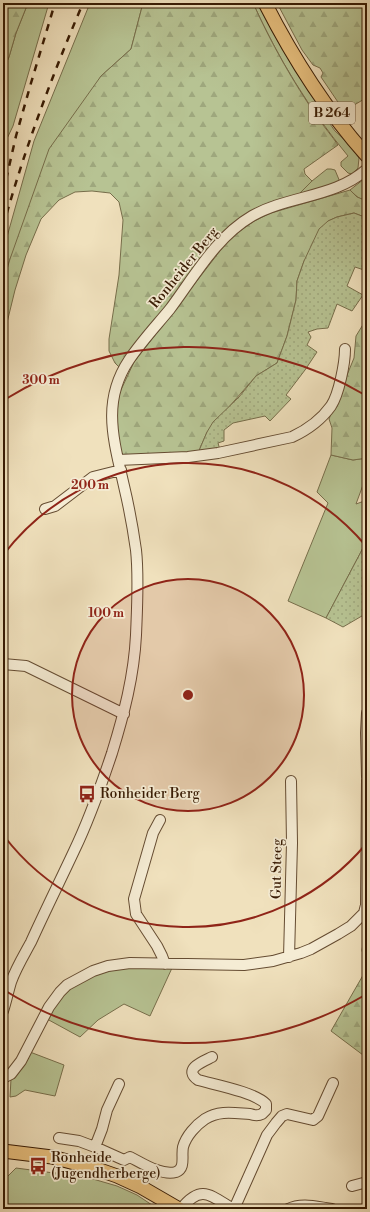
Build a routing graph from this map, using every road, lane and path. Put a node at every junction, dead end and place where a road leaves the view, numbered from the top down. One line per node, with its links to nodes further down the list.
1 (264, 3): 2 (main road, B 264)
2 (367, 156)
3 (367, 169): 5 (street, Ronheider Berg)
4 (345, 349): 5 (street)
5 (119, 465): 6 (street); 9 (street, Ronheider Berg)
6 (45, 510)
7 (3, 664): 9 (street)
8 (367, 713): 10 (street)
9 (124, 714): 16 (street, Ronheider Berg)
10 (367, 777)
11 (291, 780): 14 (street, Gut Steeg)
12 (367, 780): 14 (street)
13 (160, 820): 15 (street)
14 (289, 957): 15 (street)
15 (165, 964): 18 (street)
16 (3, 1011)
17 (212, 1057): 24 (street)
18 (3, 1078)
19 (333, 1083): 29 (street)
20 (119, 1084): 22 (street)
21 (60, 1138): 22 (street)
22 (95, 1147): 24 (street)
23 (3, 1151): 25 (main road)
24 (124, 1160): 25 (street)
25 (117, 1176): 28 (main road)
26 (367, 1182): 27 (street)
27 (352, 1186)
28 (180, 1209): 29 (street)
29 (234, 1209)
30 (288, 1209): 31 (street)
31 (332, 1209)

